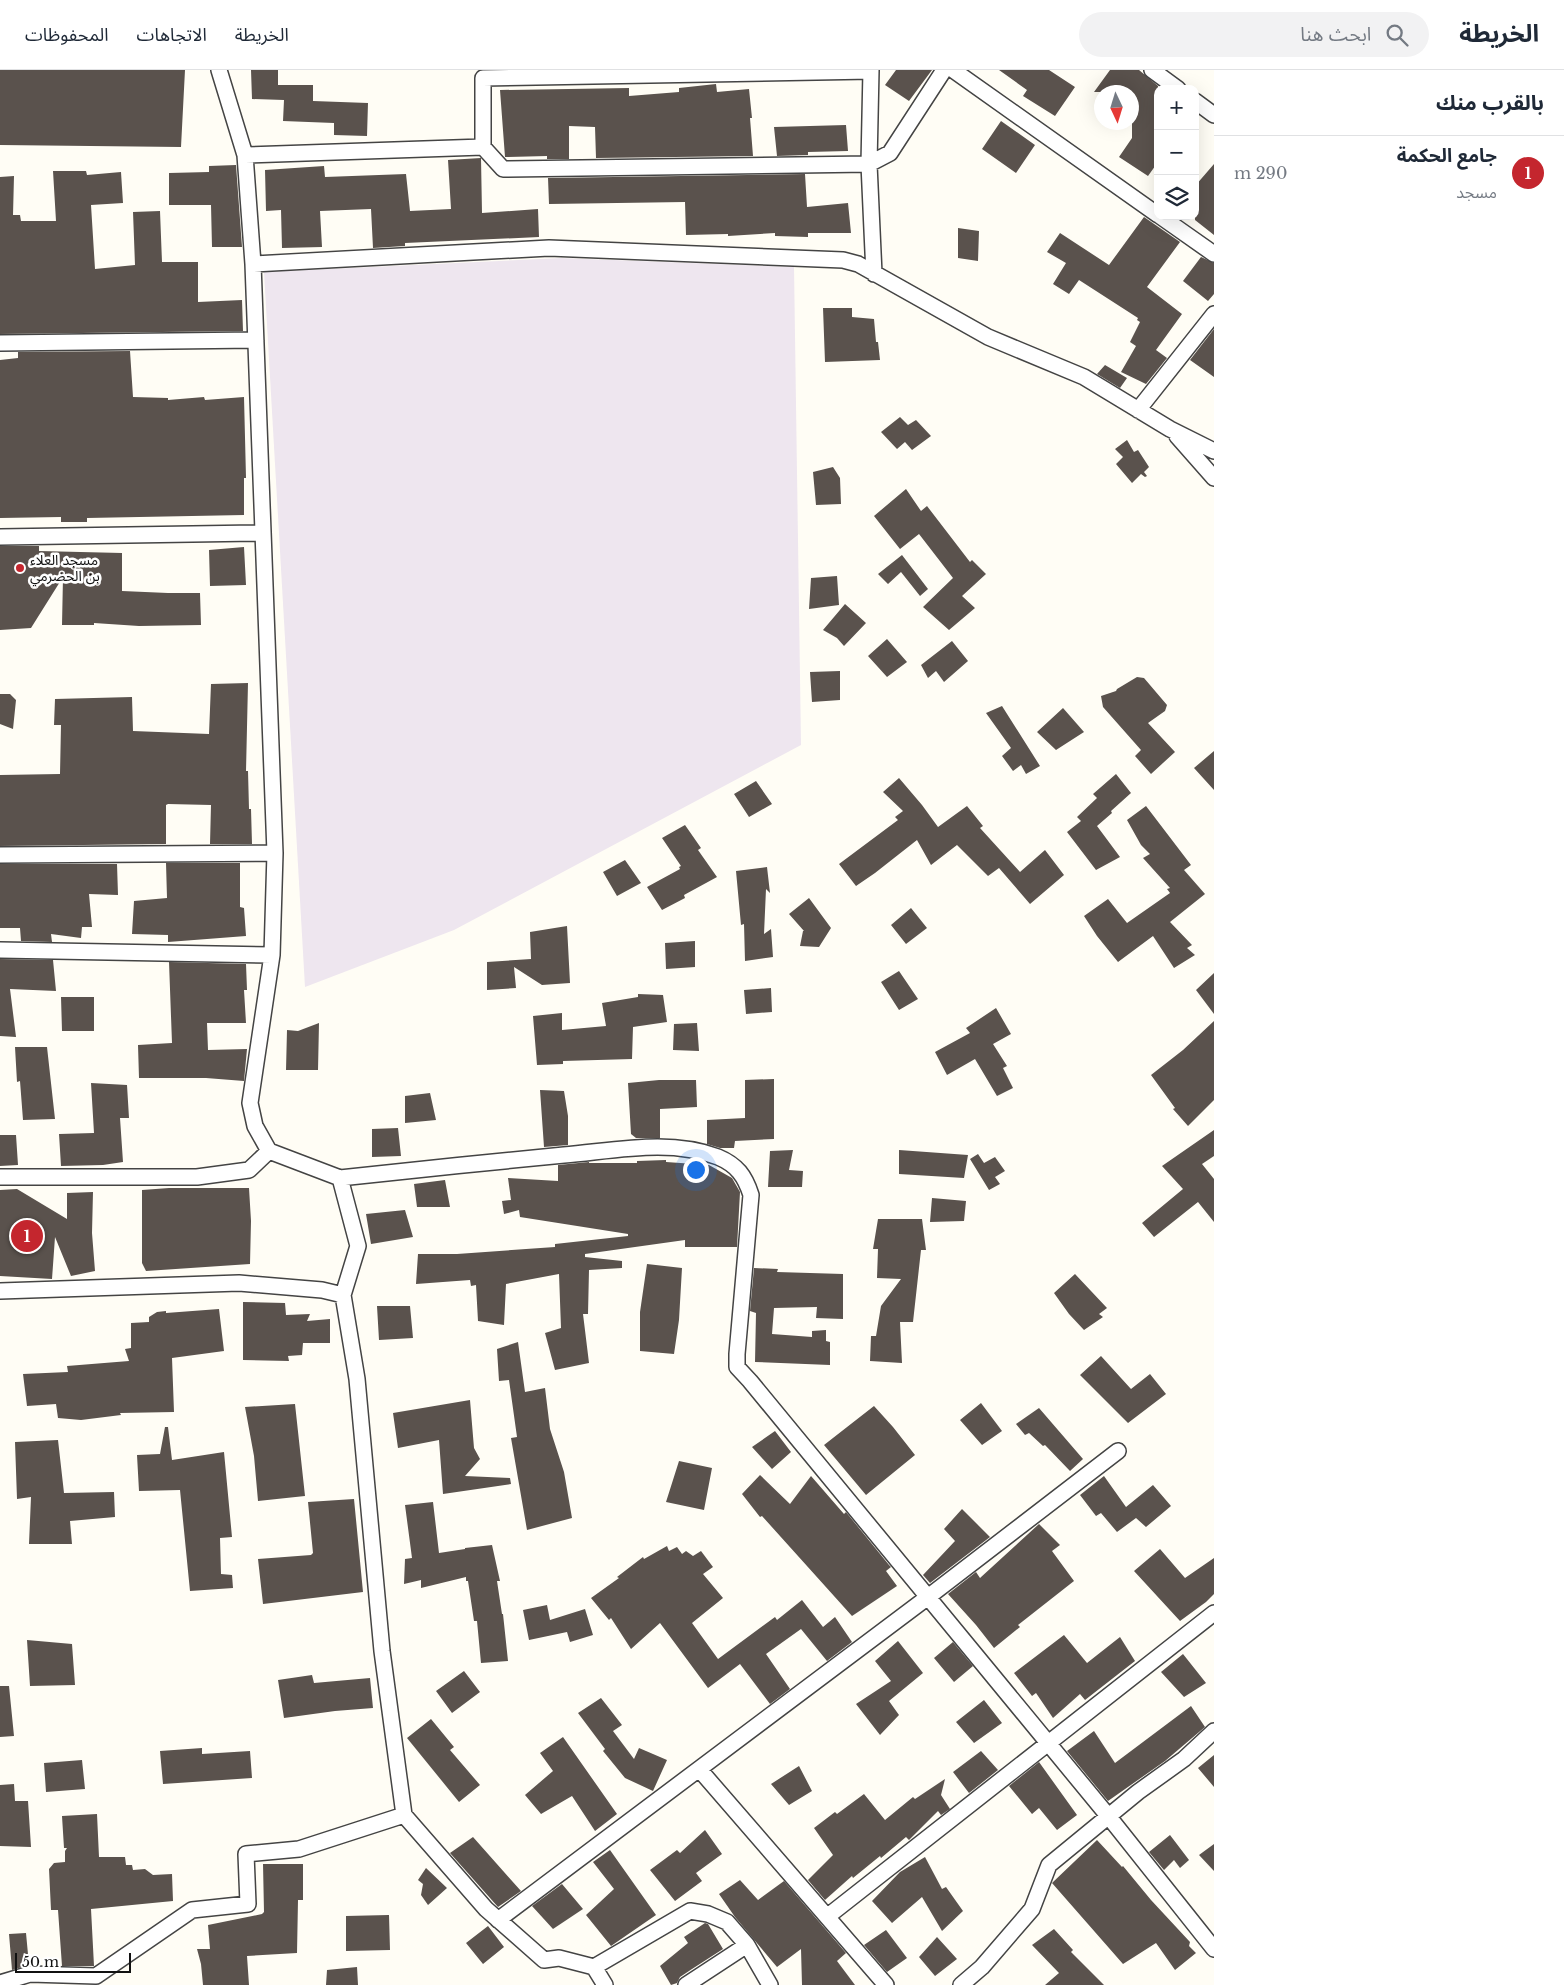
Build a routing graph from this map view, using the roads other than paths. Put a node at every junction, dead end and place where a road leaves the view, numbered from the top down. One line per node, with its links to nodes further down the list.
1 (219, 70): 11 (street)
2 (871, 70): 6 (street); 12 (street)
3 (944, 70): 12 (street)
4 (953, 70): 13 (street)
5 (1152, 70): 7 (street)
6 (755, 72): 10 (street)
7 (1173, 85)
8 (1199, 104): 9 (street)
9 (1214, 115)
10 (483, 147): 11 (street); 12 (street)
11 (245, 155): 16 (street)
12 (869, 164): 17 (street)
13 (1154, 211)
14 (1166, 220): 15 (street)
15 (1214, 254)
16 (253, 264): 17 (street); 19 (street)
17 (874, 274): 21 (street)
18 (1214, 314): 21 (street)
19 (256, 340): 20 (street); 25 (street)
20 (0, 343)
21 (1138, 410): 22 (street)
22 (1170, 429): 23 (street); 24 (street)
23 (1214, 451)
24 (1214, 478)
25 (263, 533): 26 (street); 27 (street)
26 (0, 536)
27 (275, 852): 28 (street); 30 (street)
28 (0, 855)
29 (0, 950): 30 (street)
30 (272, 955): 31 (street)
31 (269, 1151): 32 (street); 33 (street)
32 (0, 1177)
33 (340, 1178): 35 (street); 37 (street)
34 (0, 1291): 35 (street)
35 (343, 1295): 42 (street)
36 (1118, 1451): 37 (street)
37 (928, 1597): 40 (street); 41 (street)
38 (1214, 1613): 40 (street)
39 (1214, 1731): 43 (street)
40 (1048, 1743): 43 (street); 44 (street)
41 (699, 1768): 44 (street); 45 (street)
42 (404, 1815): 45 (street); 49 (street)
43 (1108, 1817): 47 (street); 54 (street)
44 (828, 1916): 53 (street)
45 (498, 1920): 48 (street)
46 (747, 1945): 48 (street); 51 (street); 52 (street)
47 (1214, 1950)
48 (594, 1967): 50 (street)
49 (0, 1983)
50 (605, 1985)
51 (686, 1985)
52 (770, 1985)
53 (886, 1985)
54 (961, 1985)

